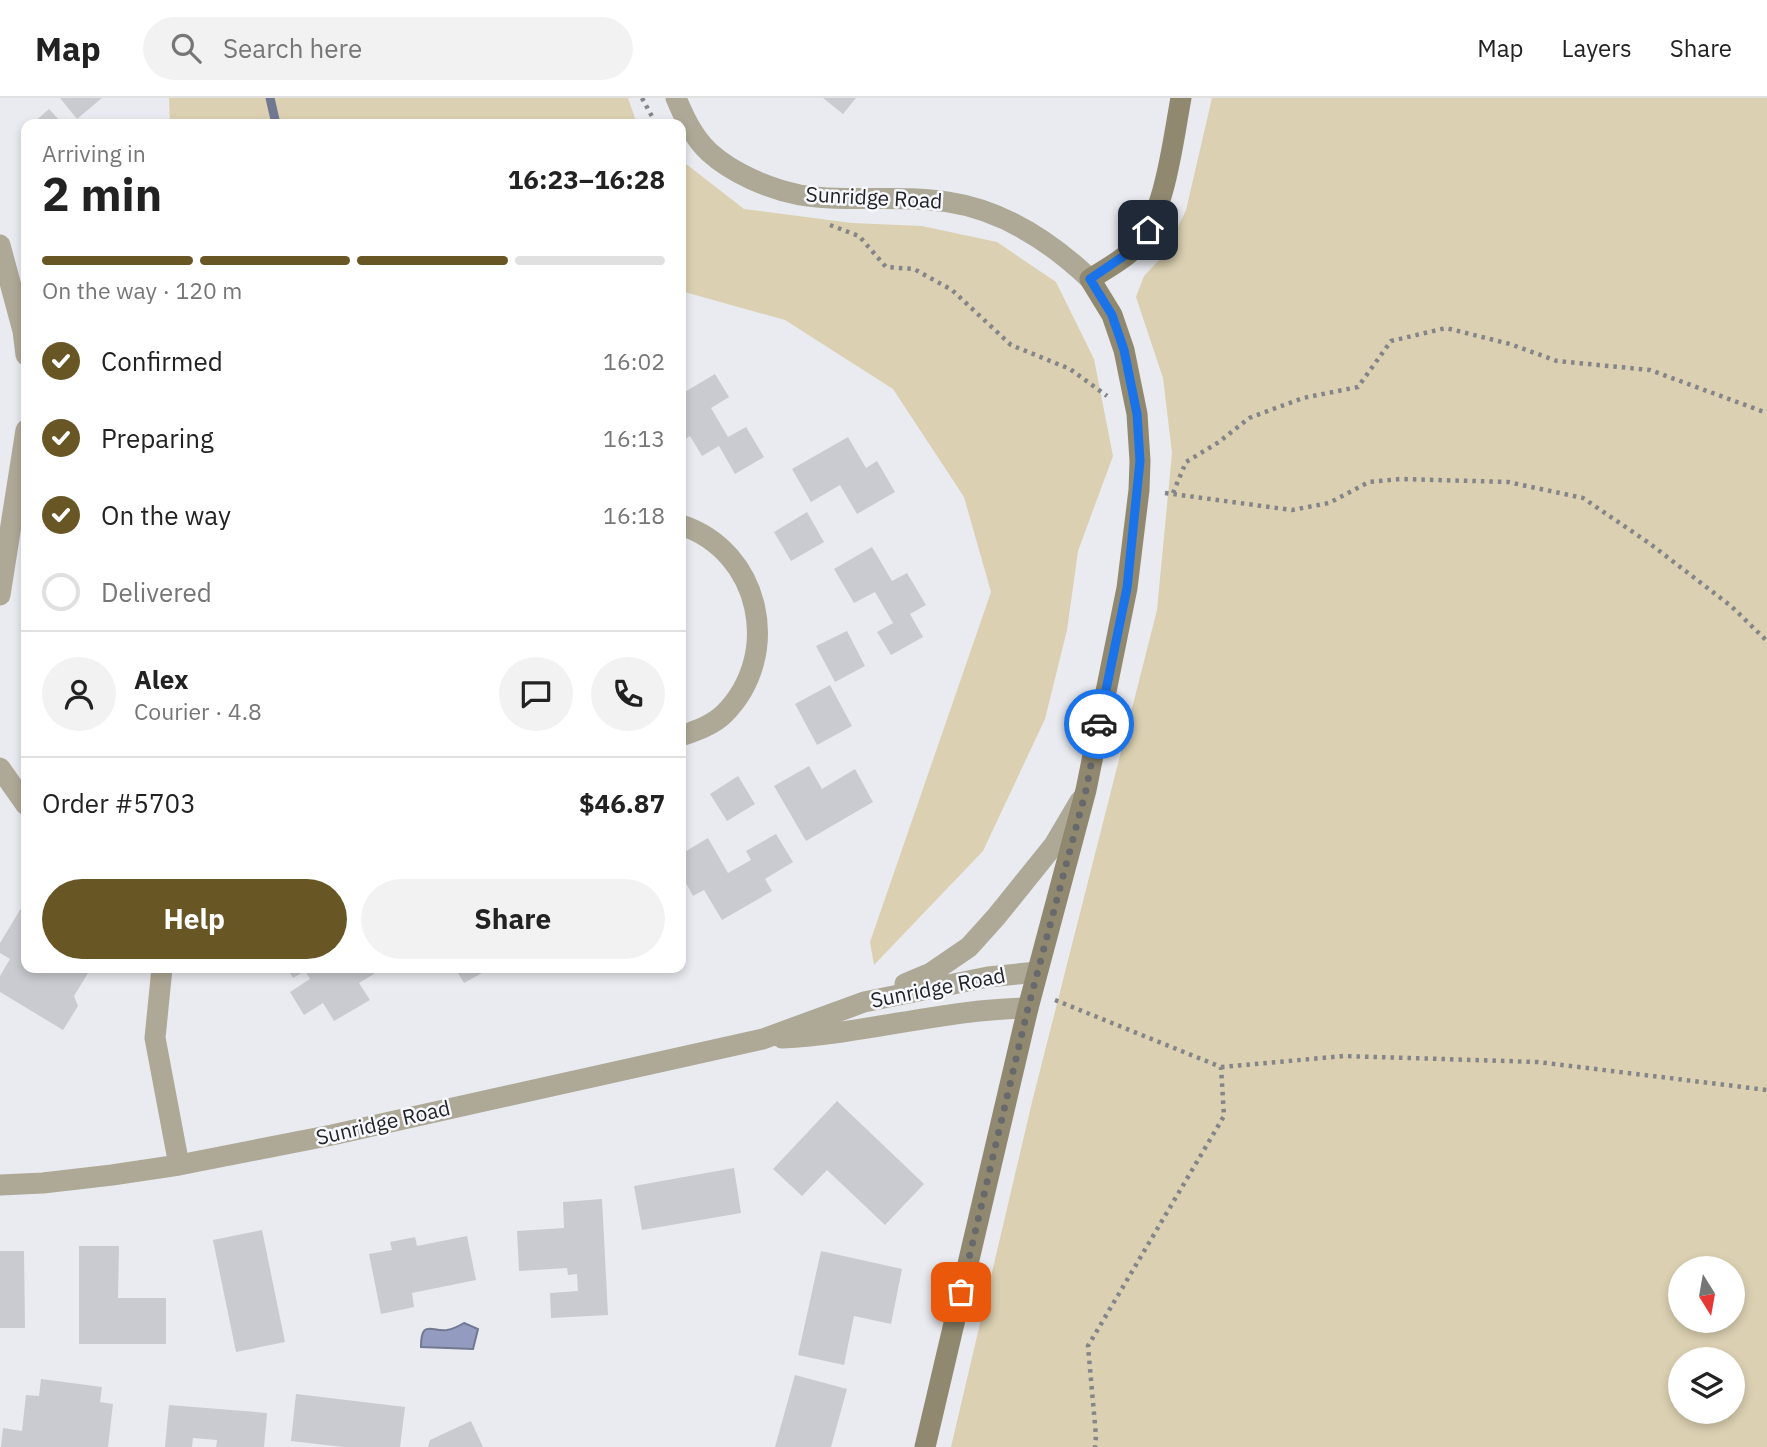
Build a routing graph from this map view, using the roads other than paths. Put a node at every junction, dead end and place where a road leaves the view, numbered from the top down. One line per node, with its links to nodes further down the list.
1 (676, 98): 3 (street, Sunridge Road)
2 (1181, 98): 6 (street)
3 (685, 119)
4 (686, 121): 6 (street, Sunridge Road)
5 (0, 245): 7 (street)
6 (1090, 279): 13 (street, Sunridge Road)
7 (21, 324)
8 (21, 462): 10 (street)
9 (686, 527): 11 (street)
10 (0, 595)
11 (686, 734)
12 (0, 768): 14 (street)
13 (1086, 790): 16 (street, Sunridge Road); 17 (street)
14 (21, 798)
15 (162, 973): 19 (street)
16 (1032, 990): 17 (street, Sunridge Road); 18 (street, Sunridge Road); 21 (street)
17 (864, 1002): 18 (street, Sunridge Road)
18 (762, 1039): 19 (street, Sunridge Road)
19 (179, 1165): 20 (street, Sunridge Road)
20 (0, 1185)
21 (925, 1447)

